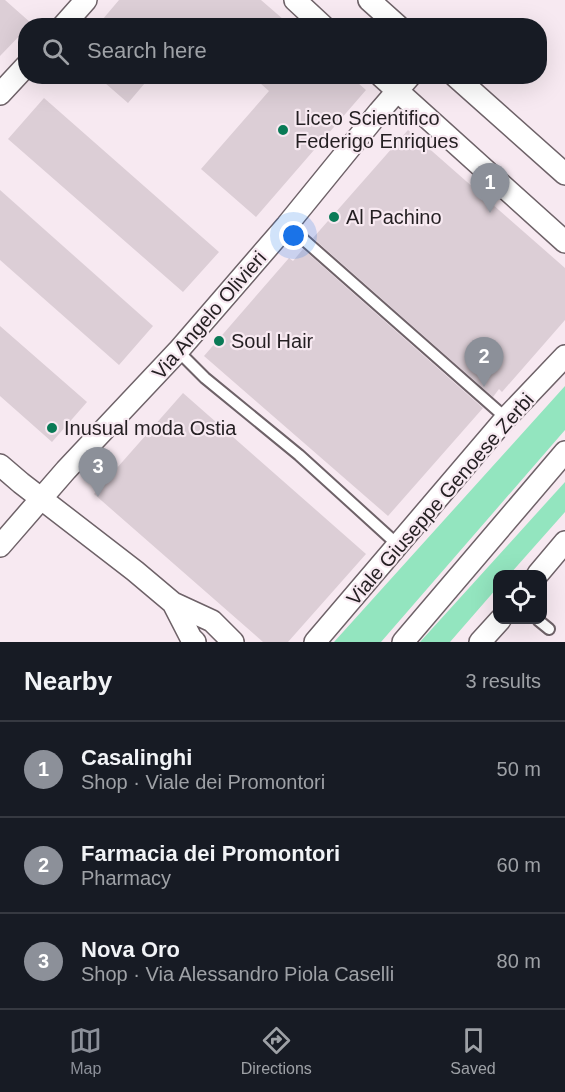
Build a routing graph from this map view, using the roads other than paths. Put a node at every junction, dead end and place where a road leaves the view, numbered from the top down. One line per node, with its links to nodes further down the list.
1 (86, 0): 4 (street)
2 (295, 0): 5 (street)
3 (369, 0): 6 (street)
4 (70, 18)
5 (314, 18)
6 (389, 18)
7 (18, 75): 10 (street)
8 (403, 84): 12 (street, Via Angelo Olivieri); 13 (street)
9 (464, 84): 11 (street)
10 (0, 94)
11 (565, 174)
12 (287, 225): 14 (street, Via Angelo Olivieri); 16 (lane)
13 (565, 242)
14 (178, 351): 19 (street, Via Angelo Olivieri); 21 (lane)
15 (565, 356): 16 (street, Viale Giuseppe Genoese Zerbi)
16 (506, 418): 21 (street, Viale Giuseppe Genoese Zerbi)
17 (565, 452): 31 (street)
18 (0, 465): 19 (street)
19 (42, 498): 22 (street, Via Angelo Olivieri); 24 (street)
20 (565, 542): 23 (street)
21 (398, 545): 30 (street, Viale Giuseppe Genoese Zerbi)
22 (0, 546)
23 (541, 570)
24 (173, 603): 28 (street); 29 (street)
25 (496, 624): 32 (street)
26 (543, 624): 27 (lane)
27 (549, 629)
28 (195, 642)
29 (233, 642)
30 (315, 642)
31 (403, 642)
32 (480, 642)

